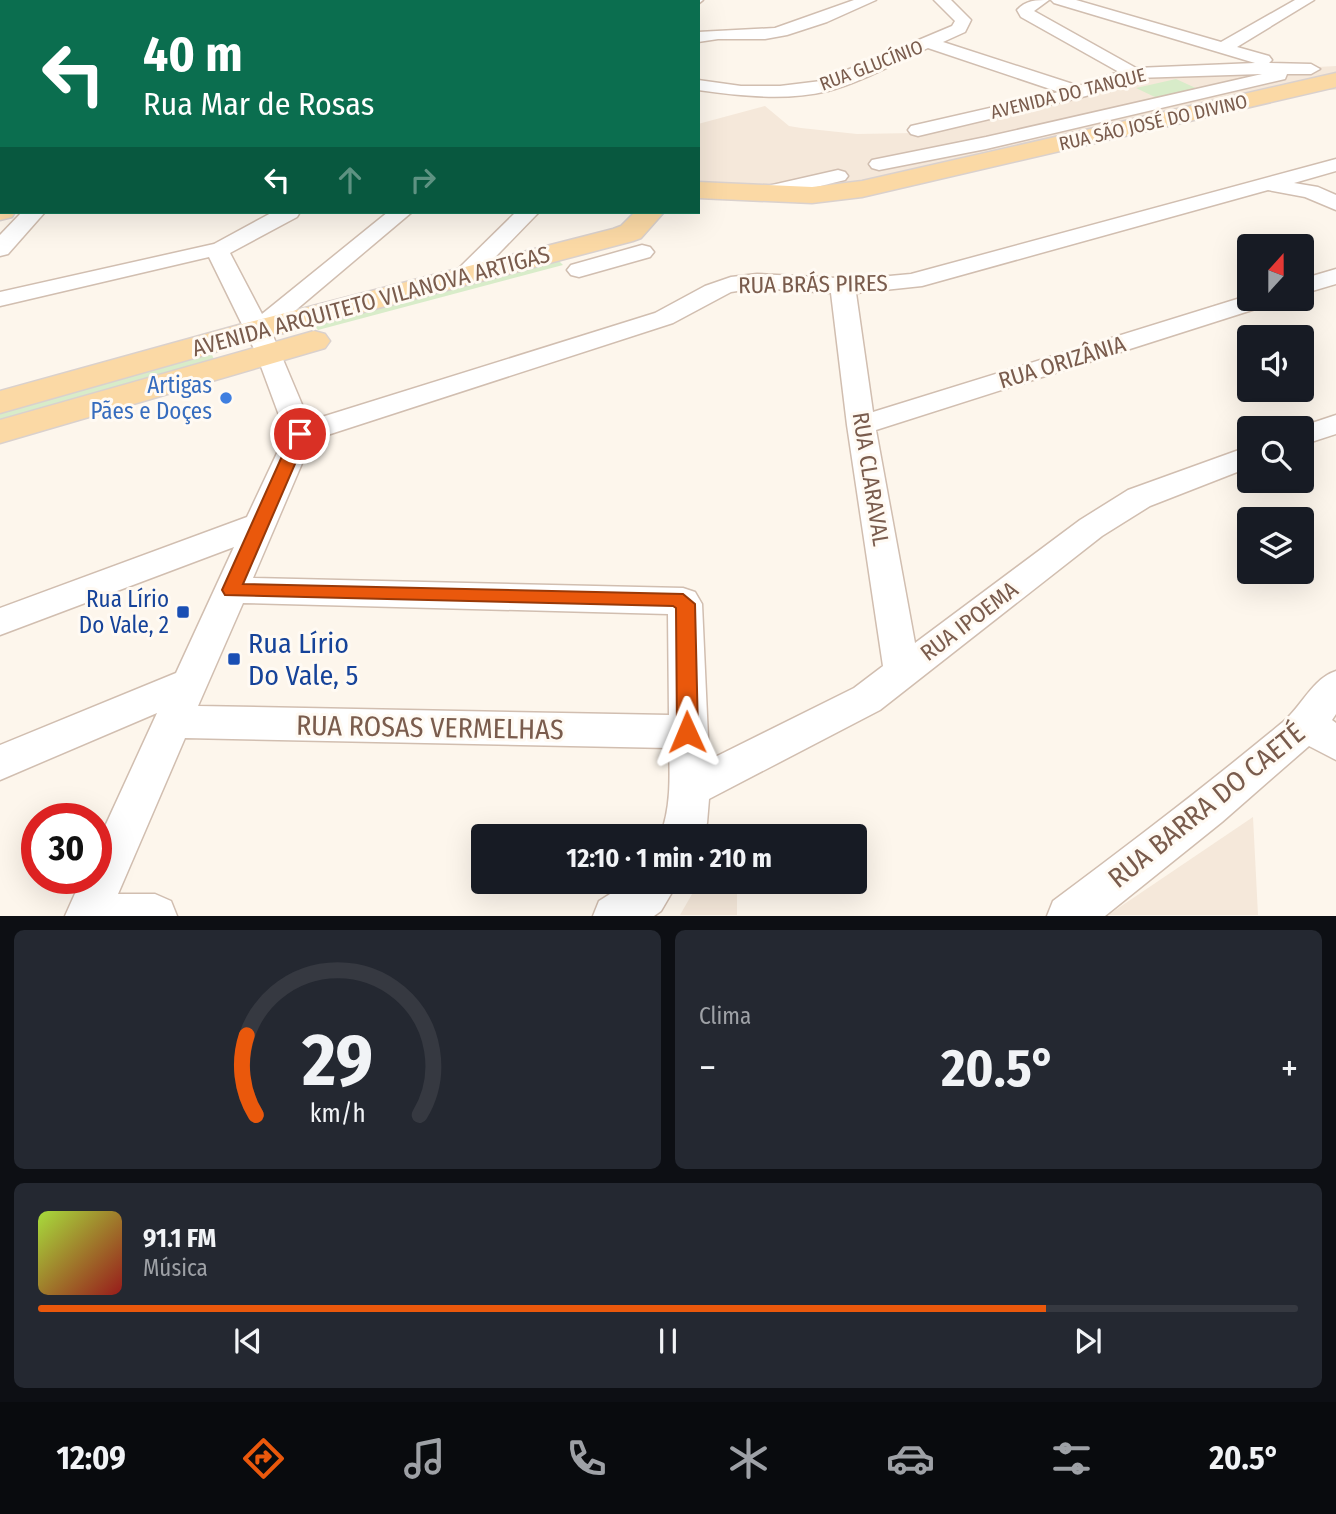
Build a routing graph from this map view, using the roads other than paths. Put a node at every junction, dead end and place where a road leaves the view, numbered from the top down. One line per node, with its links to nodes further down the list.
1 (868, 0): 8 (street)
2 (942, 0): 9 (street, RUA GLUCÍNIO)
3 (1041, 0): 13 (street)
4 (1059, 0): 7 (street)
5 (1307, 0): 10 (street)
6 (1123, 4): 7 (street)
7 (1104, 13): 10 (street)
8 (700, 37)
9 (929, 43): 15 (street, RUA GLUCÍNIO); 16 (street)
10 (1225, 47): 12 (street)
11 (1336, 64): 14 (main road)
12 (1268, 67): 13 (street, AVENIDA DO TANQUE); 14 (main road, RUA SÃO JOSÉ DO DIVINO); 18 (street, RUA SÃO JOSÉ DO DIVINO)
13 (1133, 73): 16 (street, AVENIDA DO TANQUE)
14 (1327, 79): 18 (main road, RUA SÃO JOSÉ DO DIVINO)
15 (700, 85)
16 (1080, 92): 17 (street, AVENIDA DO TANQUE)
17 (952, 150): 18 (street, RUA SÃO JOSÉ DO DIVINO); 19 (street, RUA SÃO JOSÉ DO DIVINO)
18 (987, 151): 24 (main road, RUA SÃO JOSÉ DO DIVINO)
19 (879, 164)
20 (1336, 165): 22 (street)
21 (838, 176): 24 (street, RUA SÃO JOSÉ DO DIVINO)
22 (1312, 182): 25 (street); 37 (street, RUA BRÁS PIRES)
23 (700, 190): 24 (main road, RUA SÃO JOSÉ DO DIVINO)
24 (767, 193)
25 (1336, 203)
26 (32, 214): 31 (street)
27 (285, 214): 32 (street)
28 (399, 214): 38 (street)
29 (526, 214): 34 (street)
30 (649, 214): 33 (main road, AVENIDA ARQUITETO VILANOVA ARTIGAS)
31 (0, 249)
32 (217, 251): 39 (street); 42 (street)
33 (580, 258): 34 (main road, AVENIDA ARQUITETO VILANOVA ARTIGAS); 42 (main road, AVENIDA ARQUITETO VILANOVA ARTIGAS)
34 (464, 276): 41 (main road, AVENIDA ARQUITETO VILANOVA ARTIGAS)
35 (1336, 276): 36 (street)
36 (1314, 283)
37 (843, 287): 45 (street, RUA CLARAVAL); 48 (street, RUA BRÁS PIRES)
38 (297, 298): 41 (street); 42 (street)
39 (0, 299)
40 (1237, 307): 45 (street, RUA ORIZÂNIA)
41 (335, 310): 42 (main road, AVENIDA ARQUITETO VILANOVA ARTIGAS)
42 (263, 342): 43 (main road, AVENIDA ARQUITETO VILANOVA ARTIGAS); 46 (main road, AVENIDA ARQUITETO VILANOVA ARTIGAS); 48 (street)
43 (0, 402)
44 (1336, 424): 47 (street)
45 (861, 425): 53 (street, RUA CLARAVAL)
46 (0, 432)
47 (1314, 432)
48 (300, 434): 50 (street)
49 (1237, 461): 53 (street, RUA IPOEMA)
50 (261, 524): 51 (street); 52 (street)
51 (231, 590): 54 (street); 57 (street)
52 (0, 622)
53 (902, 671): 60 (street, RUA IPOEMA)
54 (188, 684): 56 (street); 59 (street)
55 (1336, 686): 58 (street, RUA BARRA DO CAETÉ)
56 (173, 722): 57 (street, RUA ROSAS VERMELHAS); 63 (street)
57 (687, 732): 60 (street)
58 (1321, 733): 67 (street, RUA BARRA DO CAETÉ)
59 (0, 763)
60 (690, 789): 61 (street)
61 (686, 824)
62 (647, 894): 66 (street)
63 (87, 915)
64 (117, 915): 65 (street)
65 (155, 915)
66 (615, 915)
67 (1069, 915)

